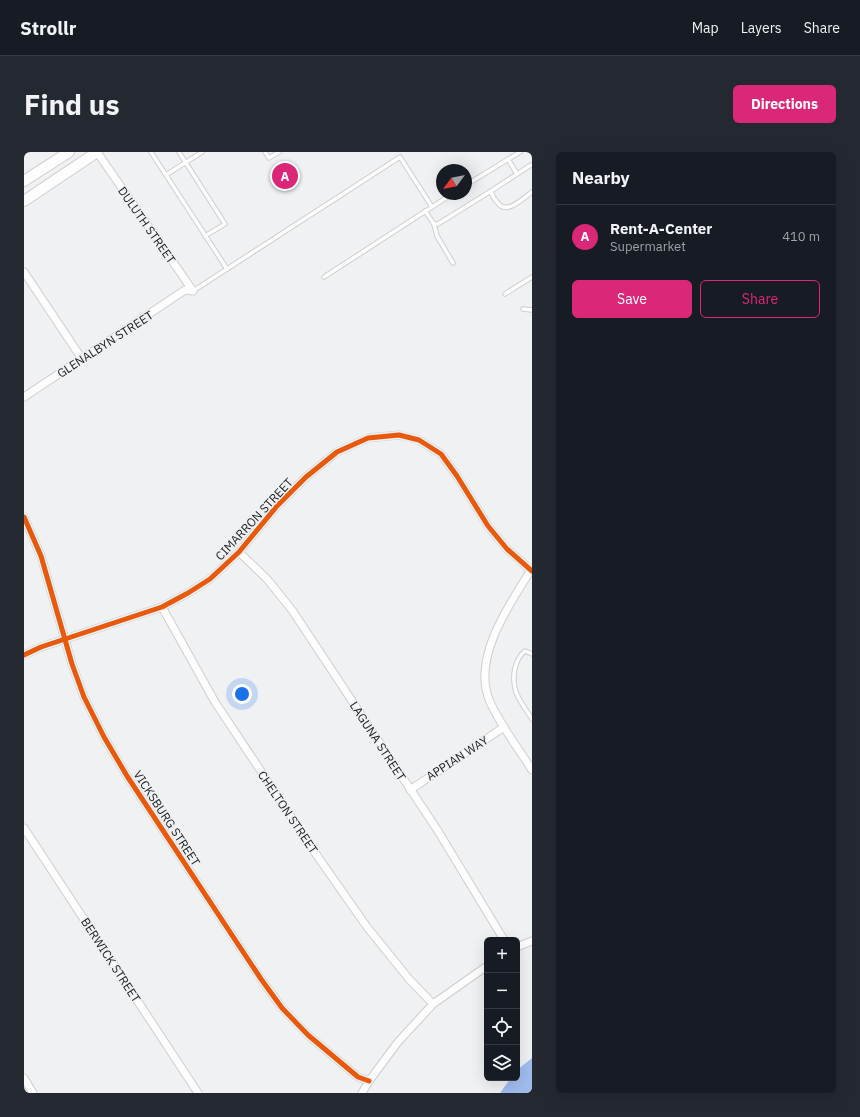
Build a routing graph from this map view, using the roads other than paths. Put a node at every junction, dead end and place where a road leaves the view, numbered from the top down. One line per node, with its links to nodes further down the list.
1 (69, 152): 15 (main road)
2 (97, 152): 19 (main road); 30 (street, DULUTH STREET)
3 (151, 152): 14 (lane)
4 (180, 152): 11 (lane)
5 (202, 152): 11 (lane)
6 (266, 152): 7 (lane)
7 (278, 152)
8 (520, 152): 9 (lane)
9 (513, 154): 10 (lane)
10 (508, 159): 13 (lane); 16 (lane)
11 (186, 162): 14 (lane); 24 (lane)
12 (532, 166): 13 (lane)
13 (517, 174): 17 (lane)
14 (166, 175): 24 (lane)
15 (24, 181)
16 (472, 181)
17 (491, 191): 18 (lane); 23 (lane)
18 (532, 192)
19 (24, 200)
20 (443, 200): 21 (lane)
21 (432, 207): 22 (lane); 26 (lane)
22 (425, 211): 23 (lane); 28 (lane)
23 (434, 224): 25 (lane)
24 (205, 236): 26 (lane)
25 (453, 263)
26 (227, 269): 30 (lane)
27 (24, 272): 34 (street)
28 (324, 277)
29 (532, 277): 31 (lane)
30 (193, 291): 34 (street, GLENALBYN STREET)
31 (505, 294)
32 (523, 309): 33 (lane)
33 (532, 310)
34 (82, 359): 35 (street, GLENALBYN STREET)
35 (24, 397)
36 (24, 517): 40 (street, VICKSBURG STREET)
37 (239, 552): 38 (street, CIMARRON STREET); 39 (street, CIMARRON STREET); 46 (street, LAGUNA STREET)
38 (531, 570): 44 (street)
39 (162, 607): 40 (street, CIMARRON STREET); 52 (street, CHELTON STREET)
40 (65, 639): 42 (street, CIMARRON STREET); 54 (street, VICKSBURG STREET)
41 (532, 654): 43 (lane)
42 (24, 655)
43 (532, 719)
44 (504, 727): 45 (street); 46 (street, APPIAN WAY)
45 (532, 770)
46 (410, 790): 48 (street, LAGUNA STREET)
47 (24, 828): 56 (street, BERWICK STREET)
48 (502, 937)
49 (532, 941): 50 (street)
50 (520, 946)
51 (484, 968): 52 (street)
52 (433, 1004): 54 (street)
53 (24, 1078): 55 (street)
54 (369, 1081): 57 (street)
55 (34, 1093)
56 (198, 1093)
57 (362, 1093)

